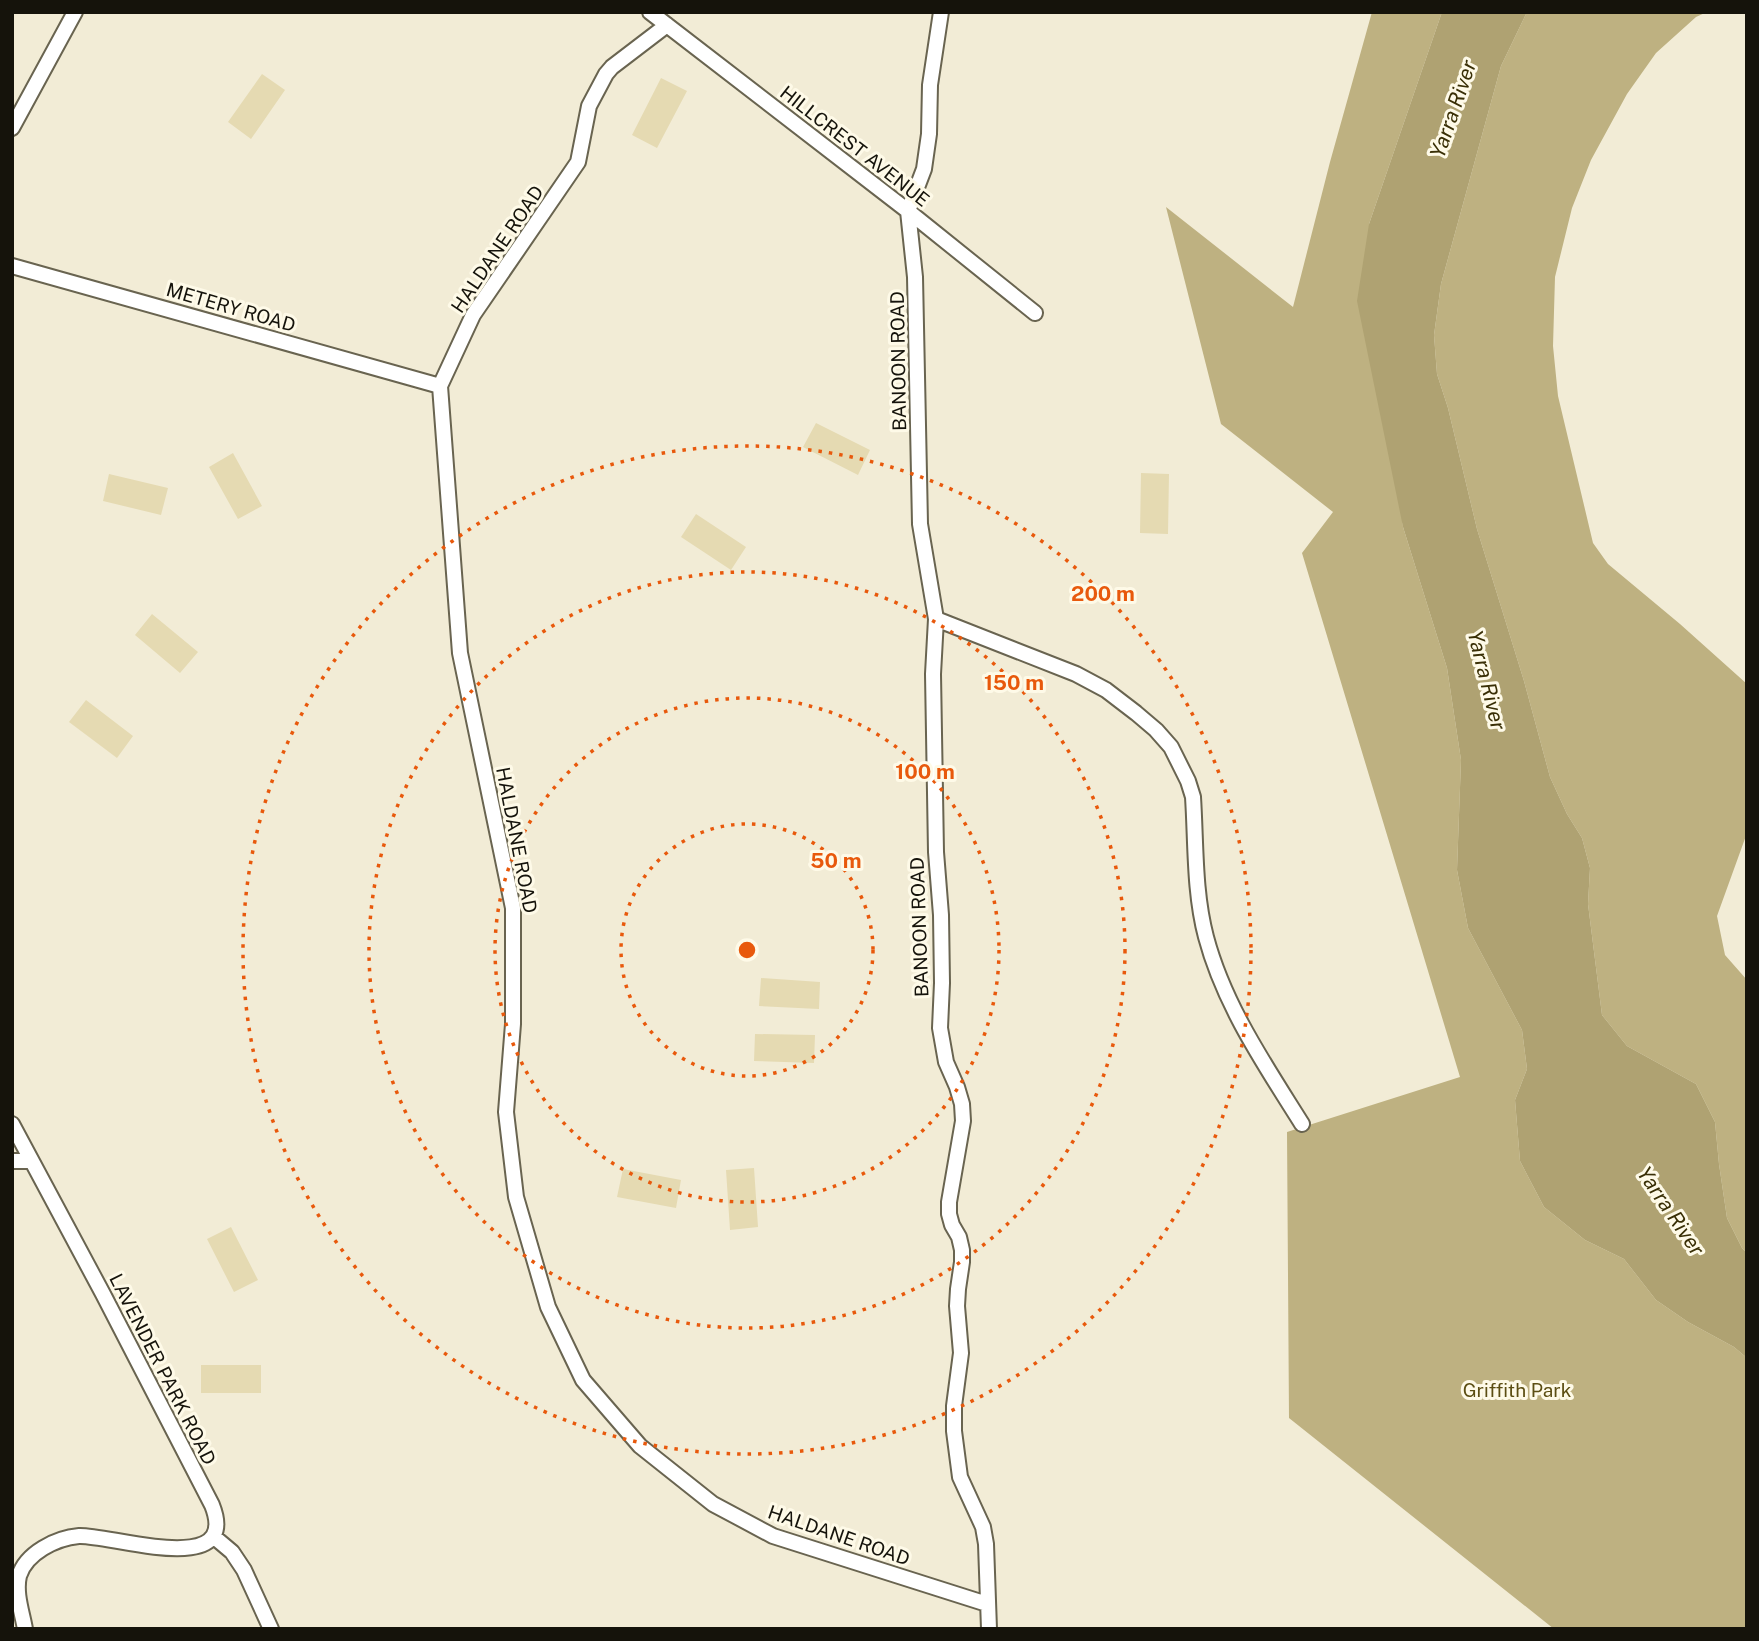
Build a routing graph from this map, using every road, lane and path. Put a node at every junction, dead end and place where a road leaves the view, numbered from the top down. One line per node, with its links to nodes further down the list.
1 (75, 12): 5 (street)
2 (650, 12): 4 (street, HILLCREST AVENUE)
3 (942, 12): 6 (street)
4 (667, 25): 6 (street, HILLCREST AVENUE); 9 (street, HALDANE ROAD)
5 (12, 128)
6 (908, 211): 8 (street, HILLCREST AVENUE); 10 (street, BANOON ROAD)
7 (12, 266): 9 (street, METERY ROAD)
8 (1035, 313)
9 (440, 386): 17 (street, HALDANE ROAD)
10 (936, 620): 12 (street); 17 (street, BANOON ROAD)
11 (12, 1124): 14 (street, LAVENDER PARK ROAD)
12 (1302, 1124)
13 (12, 1161): 14 (street)
14 (31, 1161): 15 (street, LAVENDER PARK ROAD)
15 (213, 1536): 16 (street); 19 (street)
16 (16, 1588): 18 (street)
17 (987, 1604): 20 (street, BANOON ROAD)
18 (25, 1629)
19 (271, 1629)
20 (989, 1629)

